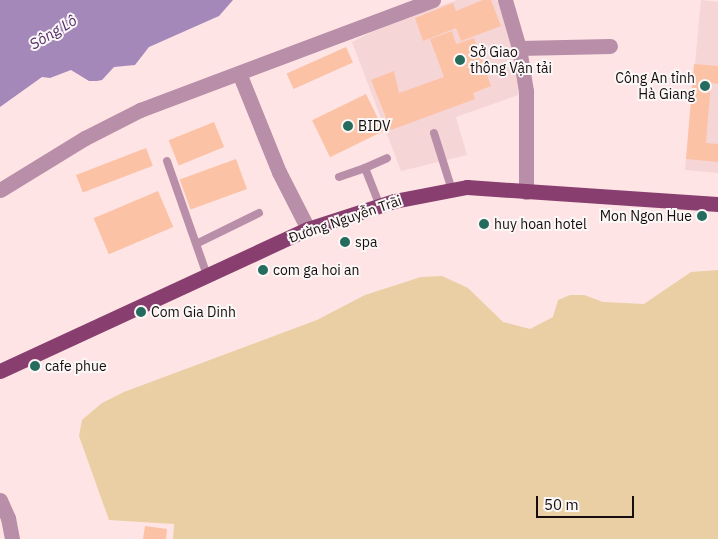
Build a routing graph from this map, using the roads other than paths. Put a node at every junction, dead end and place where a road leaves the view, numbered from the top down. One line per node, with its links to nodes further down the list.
1 (433, 0): 5 (street)
2 (505, 0): 4 (street)
3 (610, 46): 4 (street)
4 (519, 48): 13 (street)
5 (239, 73): 11 (street); 17 (street)
6 (434, 133): 12 (lane)
7 (387, 158): 9 (lane)
8 (166, 161): 18 (lane)
9 (365, 168): 10 (lane); 15 (lane)
10 (339, 177)
11 (0, 190)
12 (452, 190): 13 (main road, Đường Nguyễn Trãi); 15 (main road, Đường Nguyễn Trãi)
13 (526, 192): 14 (main road, Đường Nguyễn Trãi)
14 (718, 204)
15 (380, 206): 17 (main road, Đường Nguyễn Trãi)
16 (259, 212): 18 (lane)
17 (308, 229): 19 (main road, Đường Nguyễn Trãi)
18 (198, 243): 19 (lane)
19 (207, 275): 20 (main road, Đường Nguyễn Trãi)
20 (0, 371)
21 (0, 500): 22 (street)
22 (12, 539)

